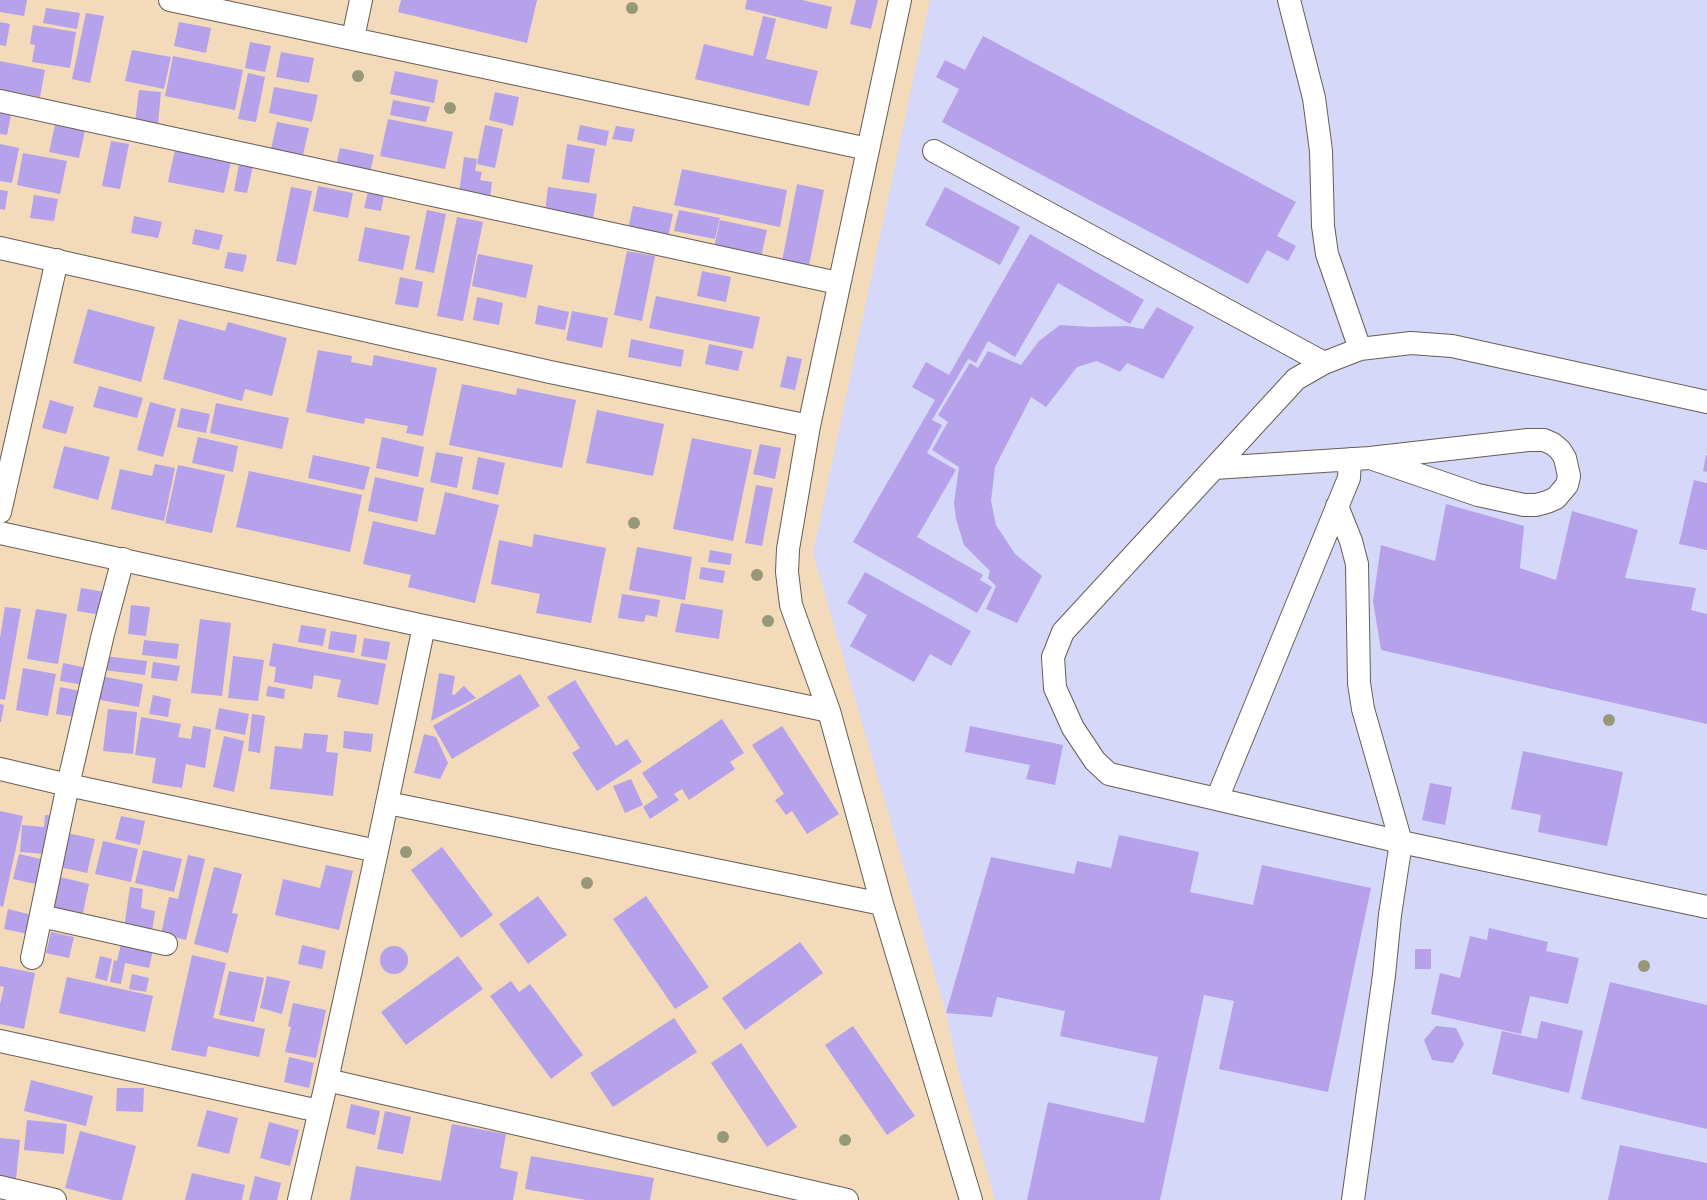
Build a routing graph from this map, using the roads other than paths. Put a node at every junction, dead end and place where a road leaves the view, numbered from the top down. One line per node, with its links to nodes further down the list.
1 (170, 0): 5 (street)
2 (361, 0): 5 (street)
3 (900, 0): 7 (street)
4 (1289, 0): 12 (street)
5 (353, 38): 7 (street)
6 (0, 101): 11 (street)
7 (868, 148): 11 (street)
8 (934, 151): 13 (street)
9 (0, 248): 10 (street)
10 (56, 260): 15 (street); 19 (street)
11 (838, 283): 15 (street)
12 (1360, 349): 13 (street); 14 (street)
13 (1324, 363): 17 (street)
14 (1707, 402)
15 (809, 426): 23 (street)
16 (1360, 459): 16 (street); 17 (street); 18 (street)
17 (1214, 468): 26 (street)
18 (1337, 506): 26 (street); 28 (street)
19 (0, 512)
20 (0, 533): 21 (street)
21 (123, 559): 22 (street); 25 (street)
22 (424, 626): 23 (street); 27 (street)
23 (829, 711): 30 (street)
24 (0, 769): 25 (street)
25 (68, 785): 29 (street); 32 (street)
26 (1217, 799): 28 (street)
27 (388, 803): 29 (street); 30 (street)
28 (1401, 842): 31 (street); 43 (street)
29 (377, 851): 36 (street)
30 (882, 904): 42 (street)
31 (1707, 907)
32 (41, 916): 33 (street); 34 (street)
33 (166, 944)
34 (32, 958)
35 (0, 1041): 37 (street)
36 (327, 1080): 37 (street); 41 (street)
37 (319, 1111): 40 (street)
38 (0, 1187): 39 (street)
39 (56, 1200)
40 (299, 1200)
41 (847, 1200)
42 (972, 1200)
43 (1353, 1200)

